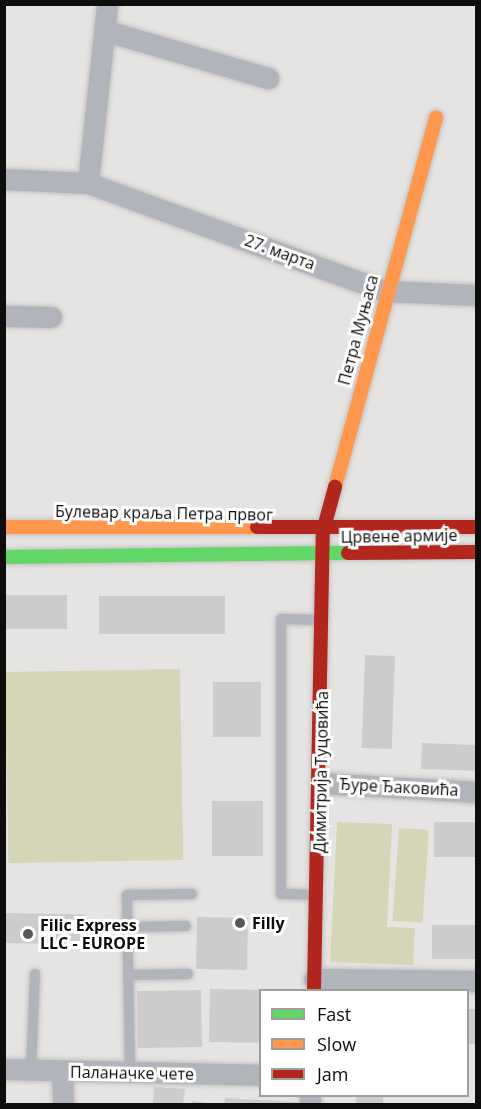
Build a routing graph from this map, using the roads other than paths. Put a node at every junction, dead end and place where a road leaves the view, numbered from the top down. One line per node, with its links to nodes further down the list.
1 (107, 4): 2 (street)
2 (107, 31): 3 (street); 6 (street)
3 (268, 78)
4 (436, 118): 7 (main road, Петра Муњаса)
5 (4, 179): 6 (street, 27. марта)
6 (88, 183): 7 (street, 27. марта)
7 (385, 291): 8 (street, 27. марта); 13 (main road, Петра Муњаса)
8 (477, 296)
9 (4, 316): 10 (street)
10 (51, 318)
11 (4, 527): 13 (main road, Булевар краља Петра првог)
12 (477, 527): 13 (main road, Црвене армије)
13 (322, 531): 15 (main road, Петра Муњаса)
14 (477, 552): 15 (main road, Црвене армије)
15 (322, 553): 16 (main road); 17 (main road, Димитрија Туцовића)
16 (4, 557)
17 (322, 620): 18 (main road, Димитрија Туцовића); 21 (lane)
18 (322, 783): 19 (street, Ђуре Ђаковића); 21 (main road, Димитрија Туцовића)
19 (477, 792)
20 (192, 894): 23 (lane)
21 (318, 895): 28 (main road, Димитрија Туцовића)
22 (186, 926): 23 (lane)
23 (128, 927): 26 (lane)
24 (35, 974): 30 (lane)
25 (188, 974): 26 (lane)
26 (129, 975): 32 (lane)
27 (477, 981): 28 (street)
28 (314, 985)
29 (4, 1069): 30 (street, Паланачке чете)
30 (31, 1070): 31 (street, Паланачке чете)
31 (62, 1071): 32 (street, Паланачке чете); 34 (street)
32 (130, 1073): 33 (street, Паланачке чете)
33 (259, 1075)
34 (63, 1104)

